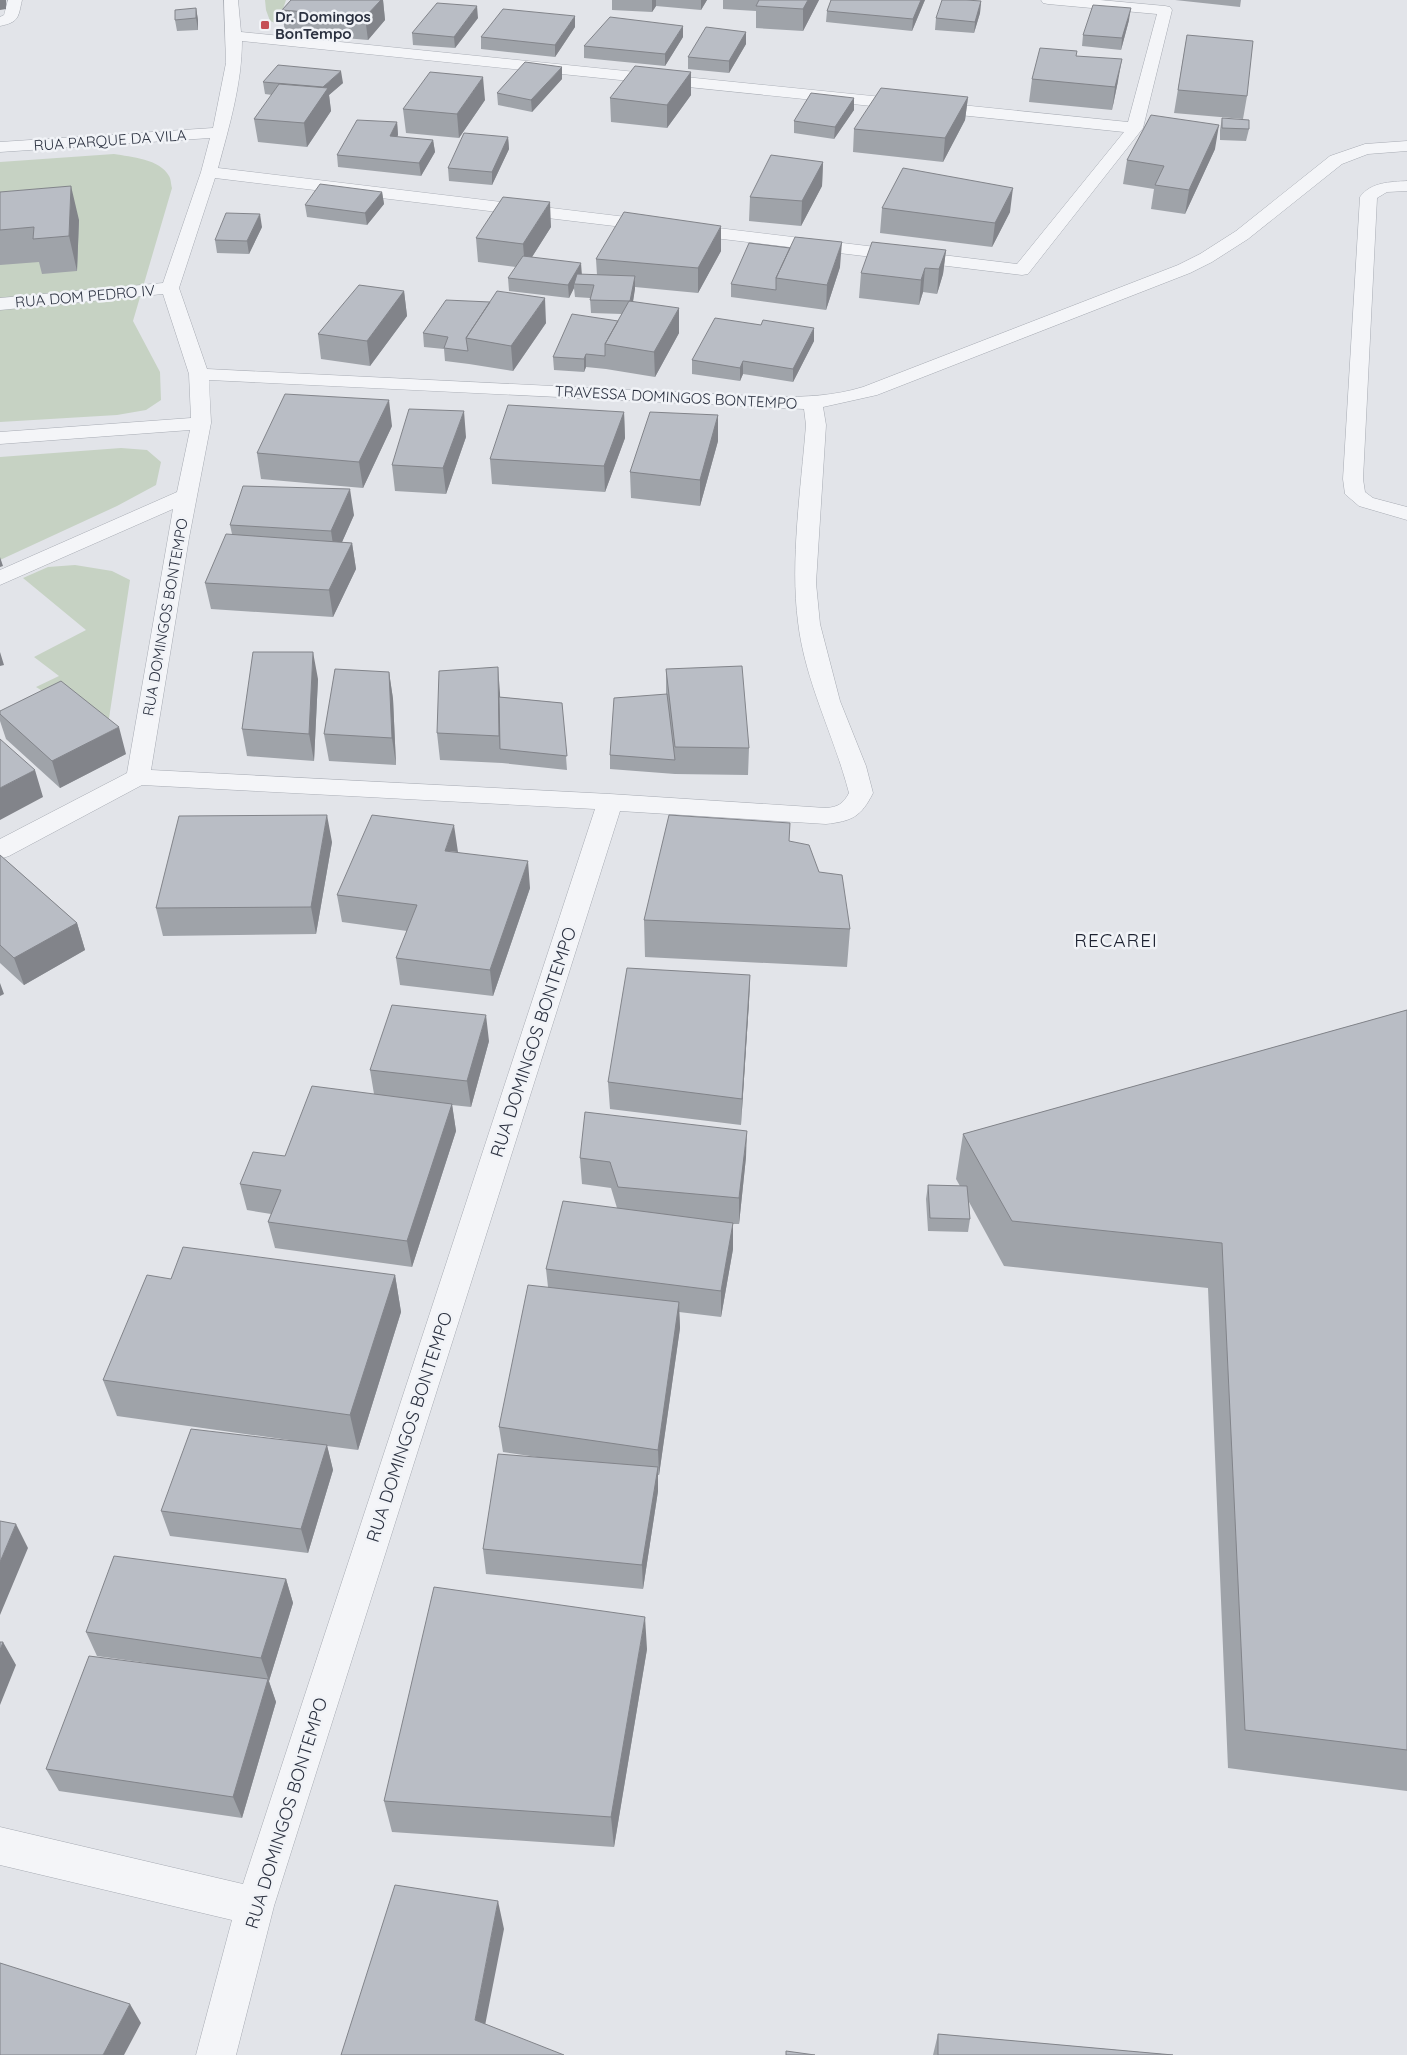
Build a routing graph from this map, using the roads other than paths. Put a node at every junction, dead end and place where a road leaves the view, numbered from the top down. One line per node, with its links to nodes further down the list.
1 (15, 0): 4 (street)
2 (231, 0): 5 (street)
3 (1048, 0): 6 (street)
4 (0, 22)
5 (234, 36): 6 (street); 7 (street)
6 (1135, 128): 10 (street)
7 (220, 132): 9 (street, RUA PARQUE DA VILA); 10 (street)
8 (1407, 146): 15 (street, TRAVESSA DOMINGOS BONTEMPO)
9 (0, 147)
10 (209, 172): 12 (street)
11 (1407, 186): 19 (street)
12 (170, 288): 13 (street, RUA DOM PEDRO IV); 14 (street, RUA DOMINGOS BONTEMPO)
13 (0, 304)
14 (198, 374): 15 (street, TRAVESSA DOMINGOS BONTEMPO); 16 (street, RUA DOMINGOS BONTEMPO)
15 (813, 404): 22 (street)
16 (201, 423): 17 (street); 18 (street, RUA DOMINGOS BONTEMPO)
17 (0, 438)
18 (187, 495): 20 (street); 21 (street, RUA DOMINGOS BONTEMPO)
19 (1407, 514)
20 (0, 578)
21 (138, 777): 22 (street); 23 (street)
22 (610, 802): 25 (street, RUA DOMINGOS BONTEMPO)
23 (0, 850)
24 (0, 1846): 25 (street)
25 (255, 1906): 26 (street, RUA DOMINGOS BONTEMPO)
26 (216, 2055)

